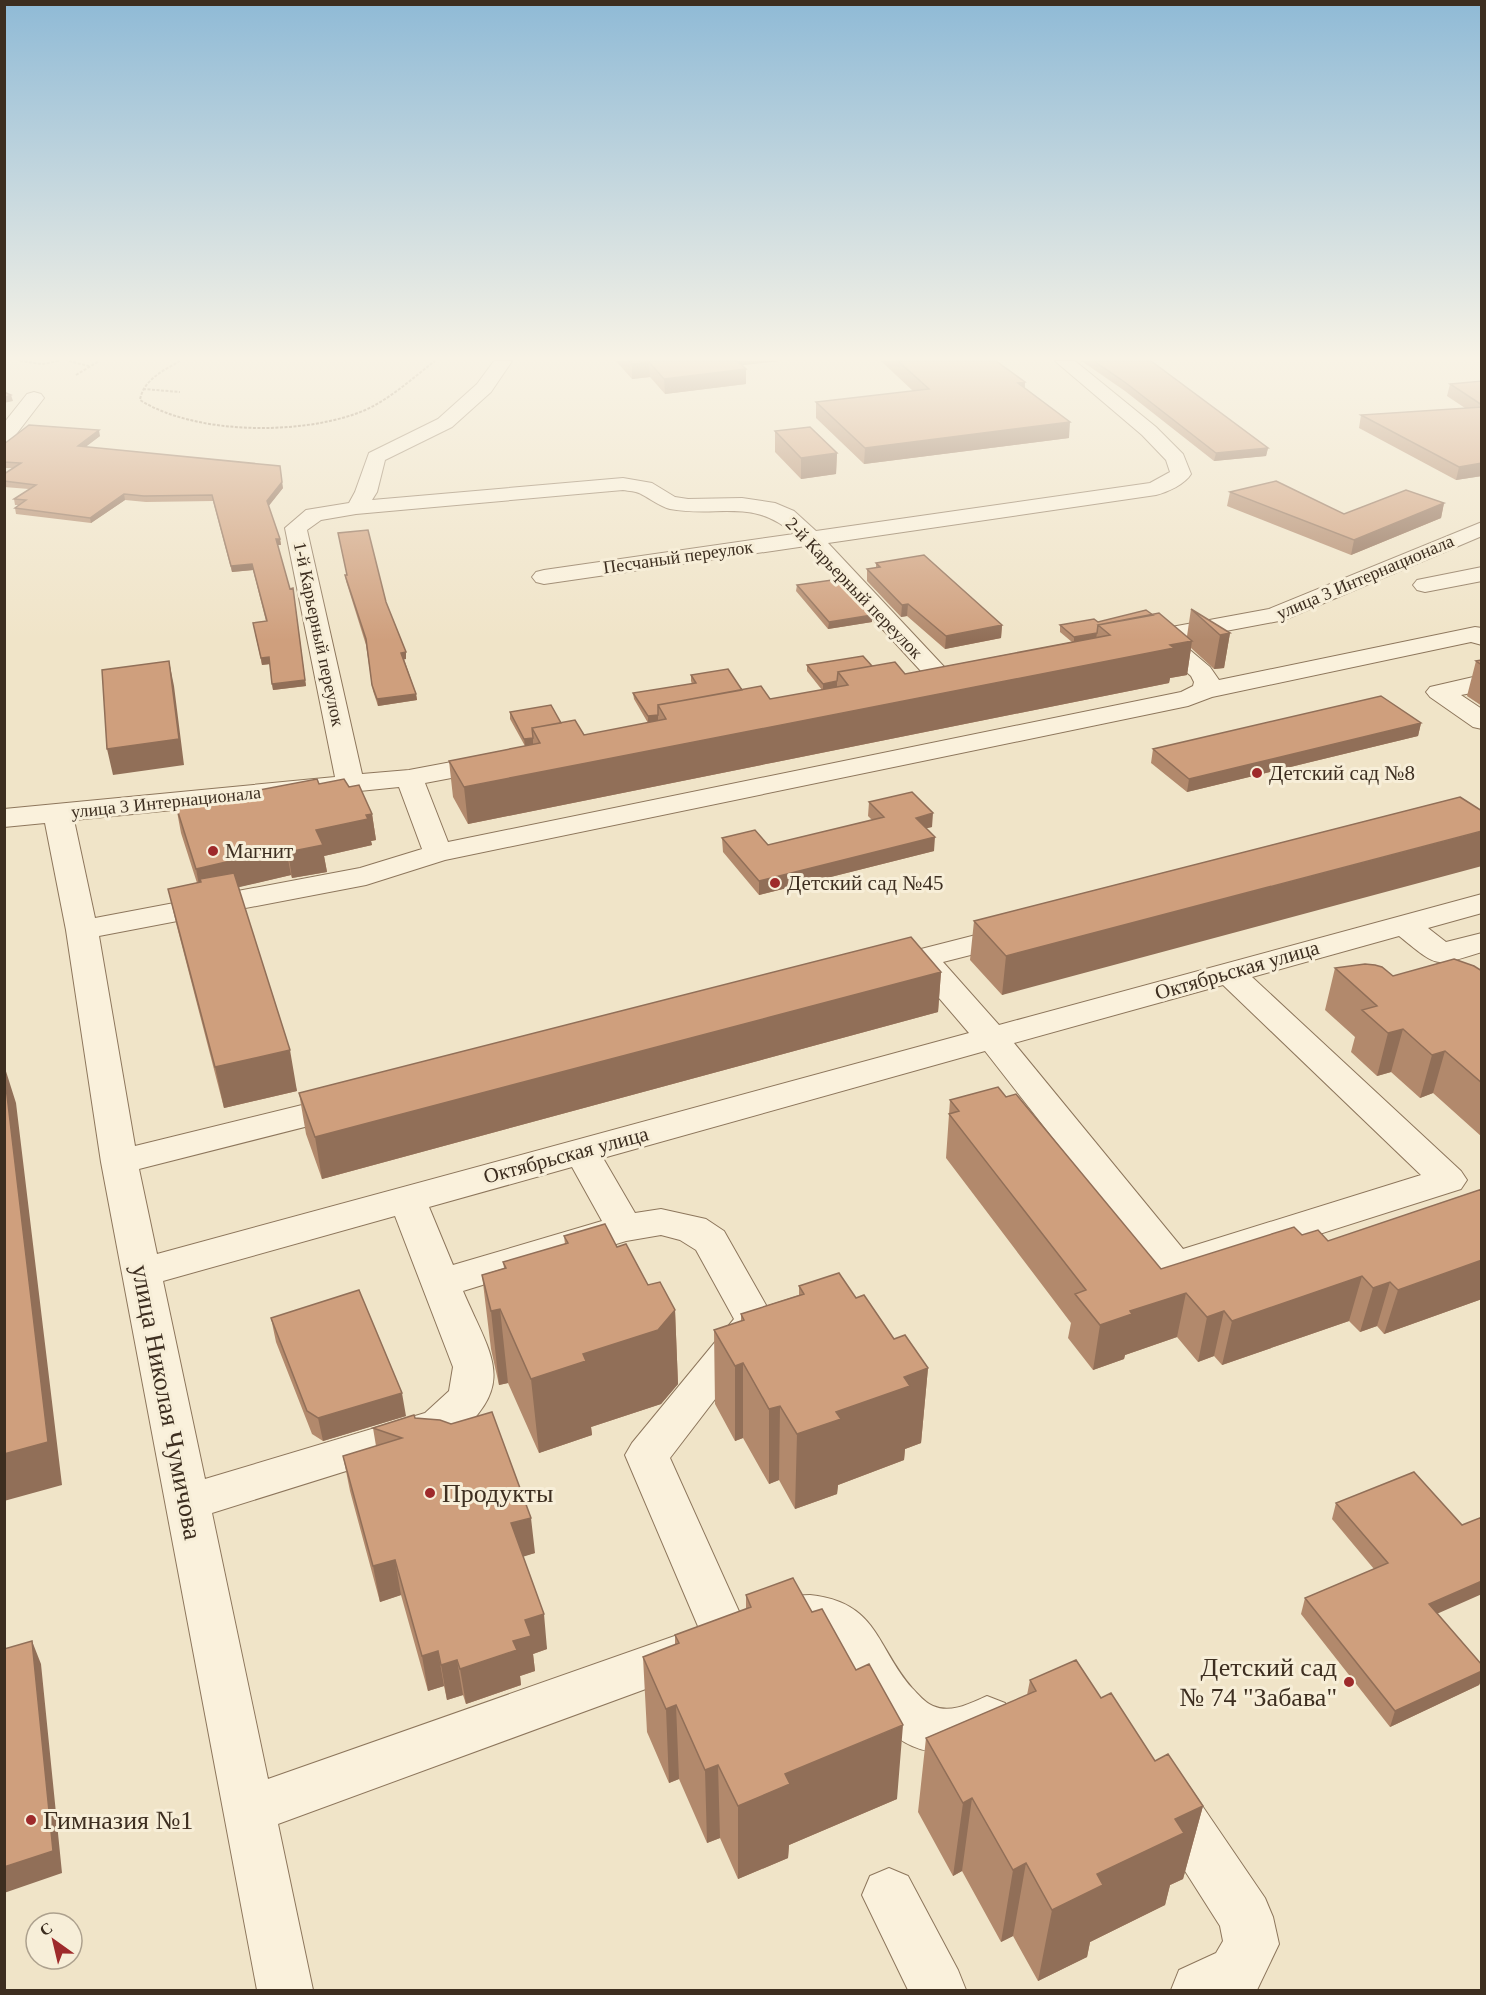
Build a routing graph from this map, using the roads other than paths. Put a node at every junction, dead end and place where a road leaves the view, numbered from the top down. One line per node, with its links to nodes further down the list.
1 (382, 454): 4 (street)
2 (1172, 454): 6 (street, Песчаный переулок)
3 (623, 484): 4 (street, 1-й Карьерный переулок); 6 (street, 2-й Карьерный переулок)
4 (356, 508): 19 (street, 1-й Карьерный переулок)
5 (1482, 528): 10 (street, улица 3 Интернационала)
6 (811, 538): 8 (street, Песчаный переулок); 13 (street, 2-й Карьерный переулок)
7 (1482, 574): 9 (street)
8 (544, 577)
9 (1425, 585)
10 (1159, 636): 12 (street, улица 3 Интернационала); 15 (street)
11 (1482, 638): 15 (street)
12 (1113, 645)
13 (940, 677)
14 (1482, 683): 16 (street)
15 (1204, 691): 22 (street)
16 (1482, 721)
17 (513, 758): 18 (street, улица 3 Интернационала)
18 (410, 778): 19 (street, улица 3 Интернационала); 22 (street)
19 (350, 784): 20 (street, улица 3 Интернационала)
20 (58, 813): 21 (street, улица 3 Интернационала); 26 (street, улица Николая Чумичова)
21 (4, 818)
22 (438, 853): 26 (street)
23 (1482, 903): 24 (street, Октябрьская улица)
24 (1404, 924): 27 (street); 29 (street, Октябрьская улица)
25 (1048, 925): 28 (street)
26 (82, 930): 34 (street, улица Николая Чумичова)
27 (1482, 942)
28 (922, 958): 30 (street); 31 (street)
29 (1228, 973): 31 (street, Октябрьская улица); 31 (street)
30 (852, 976)
31 (992, 1038): 33 (street, Октябрьская улица)
32 (376, 1097): 34 (street)
33 (581, 1151): 35 (street, Октябрьская улица); 36 (street)
34 (119, 1162): 37 (street, улица Николая Чумичова)
35 (407, 1199): 37 (street, Октябрьская улица); 38 (street)
36 (625, 1228): 38 (street); 40 (street)
37 (141, 1273): 39 (street, улица Николая Чумичова)
38 (441, 1283): 39 (street)
39 (187, 1503): 43 (street, улица Николая Чумичова)
40 (727, 1638): 41 (street); 43 (street)
41 (1030, 1701)
42 (1149, 1770): 47 (street)
43 (249, 1810): 45 (street, улица Николая Чумичова)
44 (889, 1895): 46 (street)
45 (285, 1990)
46 (938, 1990)
47 (1199, 1990)

